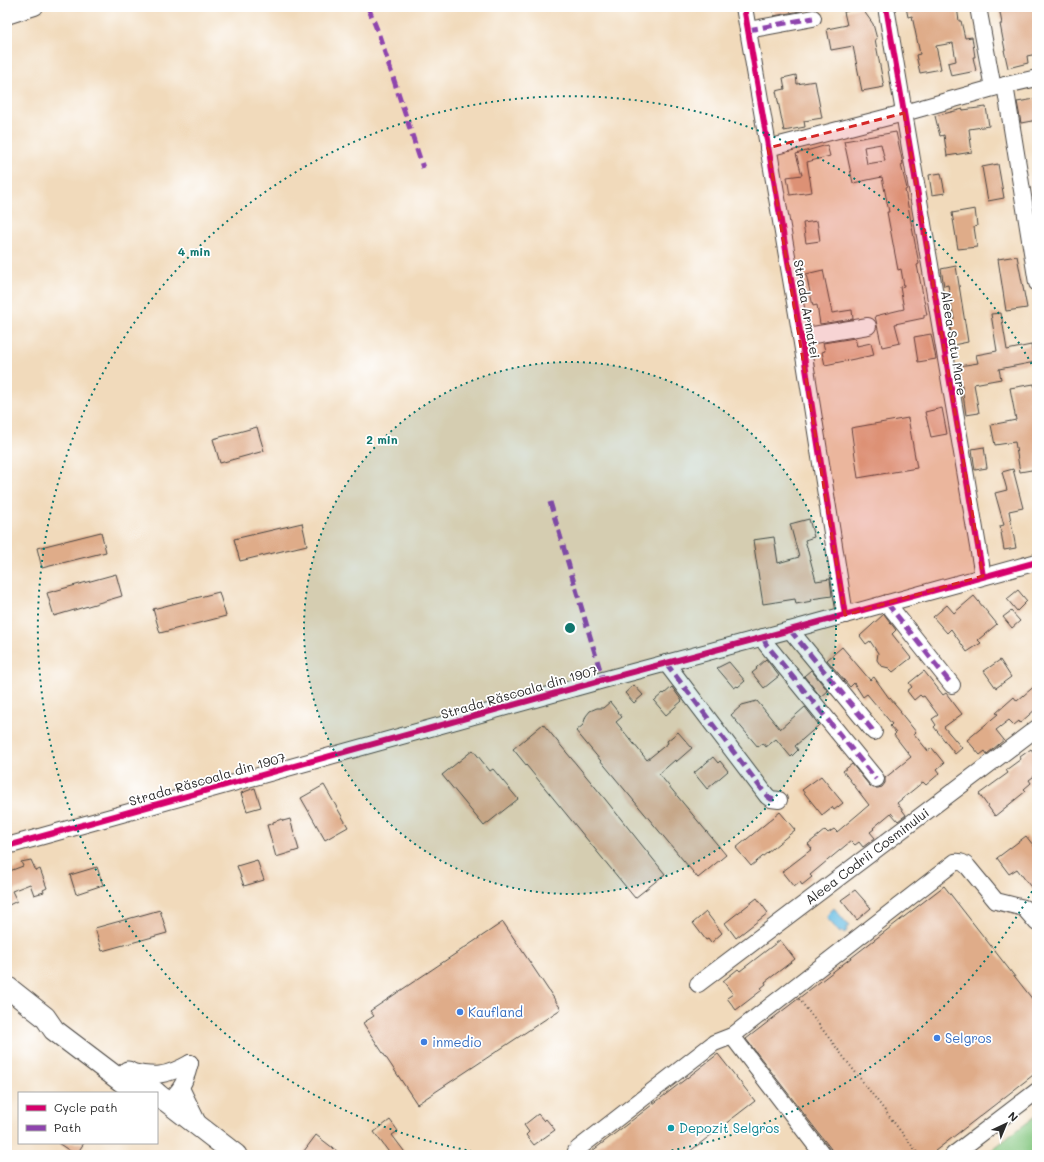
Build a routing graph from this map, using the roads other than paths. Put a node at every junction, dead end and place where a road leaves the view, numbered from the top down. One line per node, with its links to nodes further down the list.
1 (35, 7): 5 (street)
2 (744, 7): 7 (street, Strada Armatei)
3 (886, 7): 10 (street, Aleea Satu Mare)
4 (978, 7): 9 (street)
5 (7, 16)
6 (813, 18): 7 (street)
7 (748, 30): 11 (street, Strada Armatei)
8 (1037, 78): 9 (street)
9 (999, 87): 10 (street); 12 (street)
10 (904, 113): 11 (street); 16 (street, Aleea Satu Mare)
11 (768, 148): 14 (street, Strada Armatei)
12 (1037, 283)
13 (868, 326): 14 (street)
14 (801, 337): 18 (street, Strada Armatei)
15 (1035, 565): 16 (street, Strada Răscoala din 1907)
16 (982, 576): 17 (street, Strada Răscoala din 1907)
17 (887, 603): 18 (street, Strada Răscoala din 1907); 22 (street)
18 (845, 615): 19 (street, Strada Răscoala din 1907)
19 (790, 630): 20 (street, Strada Răscoala din 1907); 24 (street)
20 (763, 638): 21 (street, Strada Răscoala din 1907); 25 (street)
21 (666, 663): 26 (street); 27 (street, Strada Răscoala din 1907)
22 (952, 685)
23 (1037, 728): 29 (street, Aleea Codrii Cosminului)
24 (874, 732)
25 (876, 778)
26 (779, 800)
27 (7, 846)
28 (1037, 923): 32 (street)
29 (698, 984)
30 (7, 987): 31 (main road)
31 (45, 1016): 33 (main road); 35 (main road)
32 (732, 1036): 40 (street); 41 (street)
33 (127, 1071): 36 (main road); 37 (street)
34 (1037, 1091): 42 (street)
35 (136, 1092)
36 (154, 1092)
37 (162, 1098): 38 (main road); 39 (main road)
38 (218, 1155)
39 (236, 1155)
40 (575, 1155)
41 (823, 1155)
42 (953, 1155)

